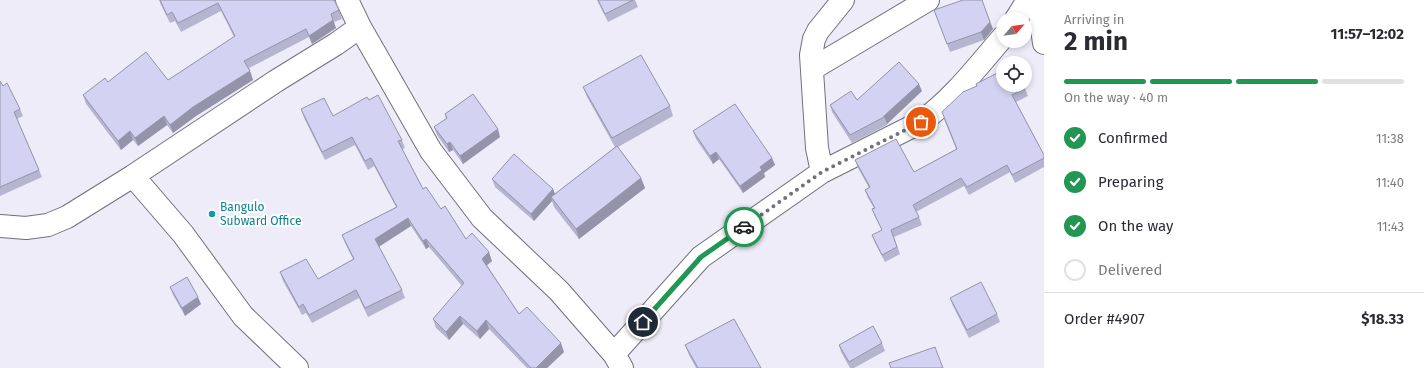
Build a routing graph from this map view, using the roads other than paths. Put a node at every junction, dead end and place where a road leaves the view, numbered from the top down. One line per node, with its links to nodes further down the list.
1 (347, 0): 7 (street)
2 (843, 0): 10 (street)
3 (928, 0): 10 (street)
4 (1028, 0): 6 (street)
5 (1038, 0): 8 (street)
6 (1020, 12)
7 (360, 27): 12 (street); 14 (street)
8 (1044, 43)
9 (996, 45): 11 (street)
10 (812, 69): 11 (street)
11 (822, 172): 14 (street)
12 (133, 176): 13 (street); 15 (street)
13 (0, 226)
14 (618, 361)
15 (297, 368)

